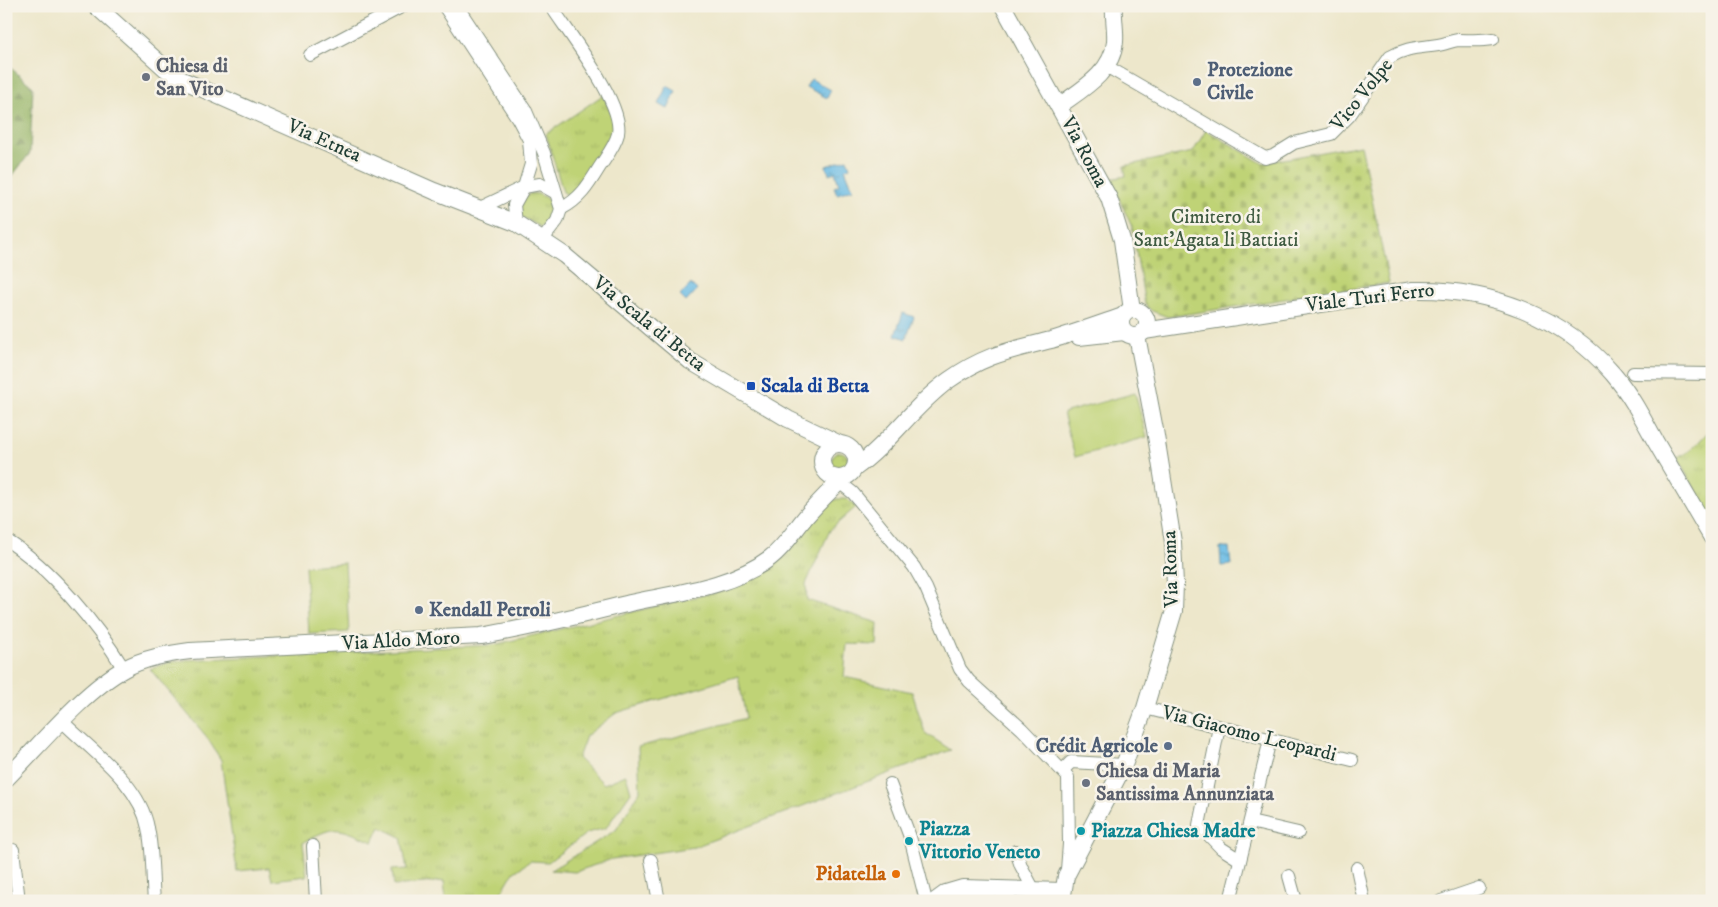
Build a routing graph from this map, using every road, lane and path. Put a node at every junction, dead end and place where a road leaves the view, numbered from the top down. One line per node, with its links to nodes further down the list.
1 (96, 6): 14 (main road, Via Etnea)
2 (403, 6): 9 (street)
3 (444, 6): 12 (street)
4 (457, 6): 13 (street)
5 (551, 6): 15 (street)
6 (1003, 6): 11 (main road, Via Roma)
7 (1114, 6): 10 (main road)
8 (1493, 39): 10 (street, Vico Volpe)
9 (310, 55)
10 (1106, 66): 11 (main road)
11 (1059, 106): 19 (main road, Via Roma)
12 (524, 187): 13 (street); 14 (street); 16 (street)
13 (556, 193): 15 (street)
14 (480, 208): 16 (main road, Via Etnea)
15 (561, 209): 17 (street)
16 (516, 222): 17 (main road, Via Etnea)
17 (543, 239): 18 (main road, Via Etnea)
18 (564, 255): 22 (main road, Via Scala di Betta)
19 (1134, 323): 23 (main road, Viale Turi Ferro); 29 (main road, Viale Turi Ferro); 32 (main road, Via Roma)
20 (1633, 373): 21 (street)
21 (1712, 374)
22 (788, 419): 24 (main road); 25 (main road)
23 (886, 441): 24 (main road); 25 (main road, Viale Turi Ferro)
24 (844, 446): 25 (main road); 25 (main road)
25 (837, 472): 26 (street); 27 (main road); 28 (main road)
26 (853, 493): 27 (street); 38 (street)
27 (823, 498): 28 (main road)
28 (810, 512): 31 (main road, Via Aldo Moro)
29 (1712, 538)
30 (6, 540): 31 (street)
31 (124, 669): 33 (main road, Via Aldo Moro)
32 (1145, 708): 34 (street, Via Giacomo Leopardi); 37 (main road, Via Roma)
33 (63, 722): 39 (main road, Via Aldo Moro); 54 (street)
34 (1219, 727): 35 (street, Via Giacomo Leopardi); 47 (street)
35 (1270, 740): 36 (street, Via Giacomo Leopardi); 41 (street)
36 (1352, 760)
37 (1124, 765): 38 (street); 50 (main road, Via Roma)
38 (1065, 774): 50 (street)
39 (6, 779)
40 (890, 784): 57 (street)
41 (1250, 822): 42 (street); 47 (street)
42 (1298, 833)
43 (313, 846): 55 (street)
44 (13, 850): 53 (street)
45 (1016, 850): 52 (street)
46 (651, 860): 56 (street)
47 (1240, 860): 59 (street)
48 (1357, 868): 61 (street)
49 (1289, 876): 60 (street)
50 (1064, 888): 52 (main road)
51 (1479, 888): 62 (street)
52 (1034, 890): 58 (main road)
53 (19, 901)
54 (154, 901)
55 (316, 901)
56 (659, 901)
57 (926, 901)
58 (935, 901)
59 (1230, 901)
60 (1296, 901)
61 (1364, 901)
62 (1441, 901)

